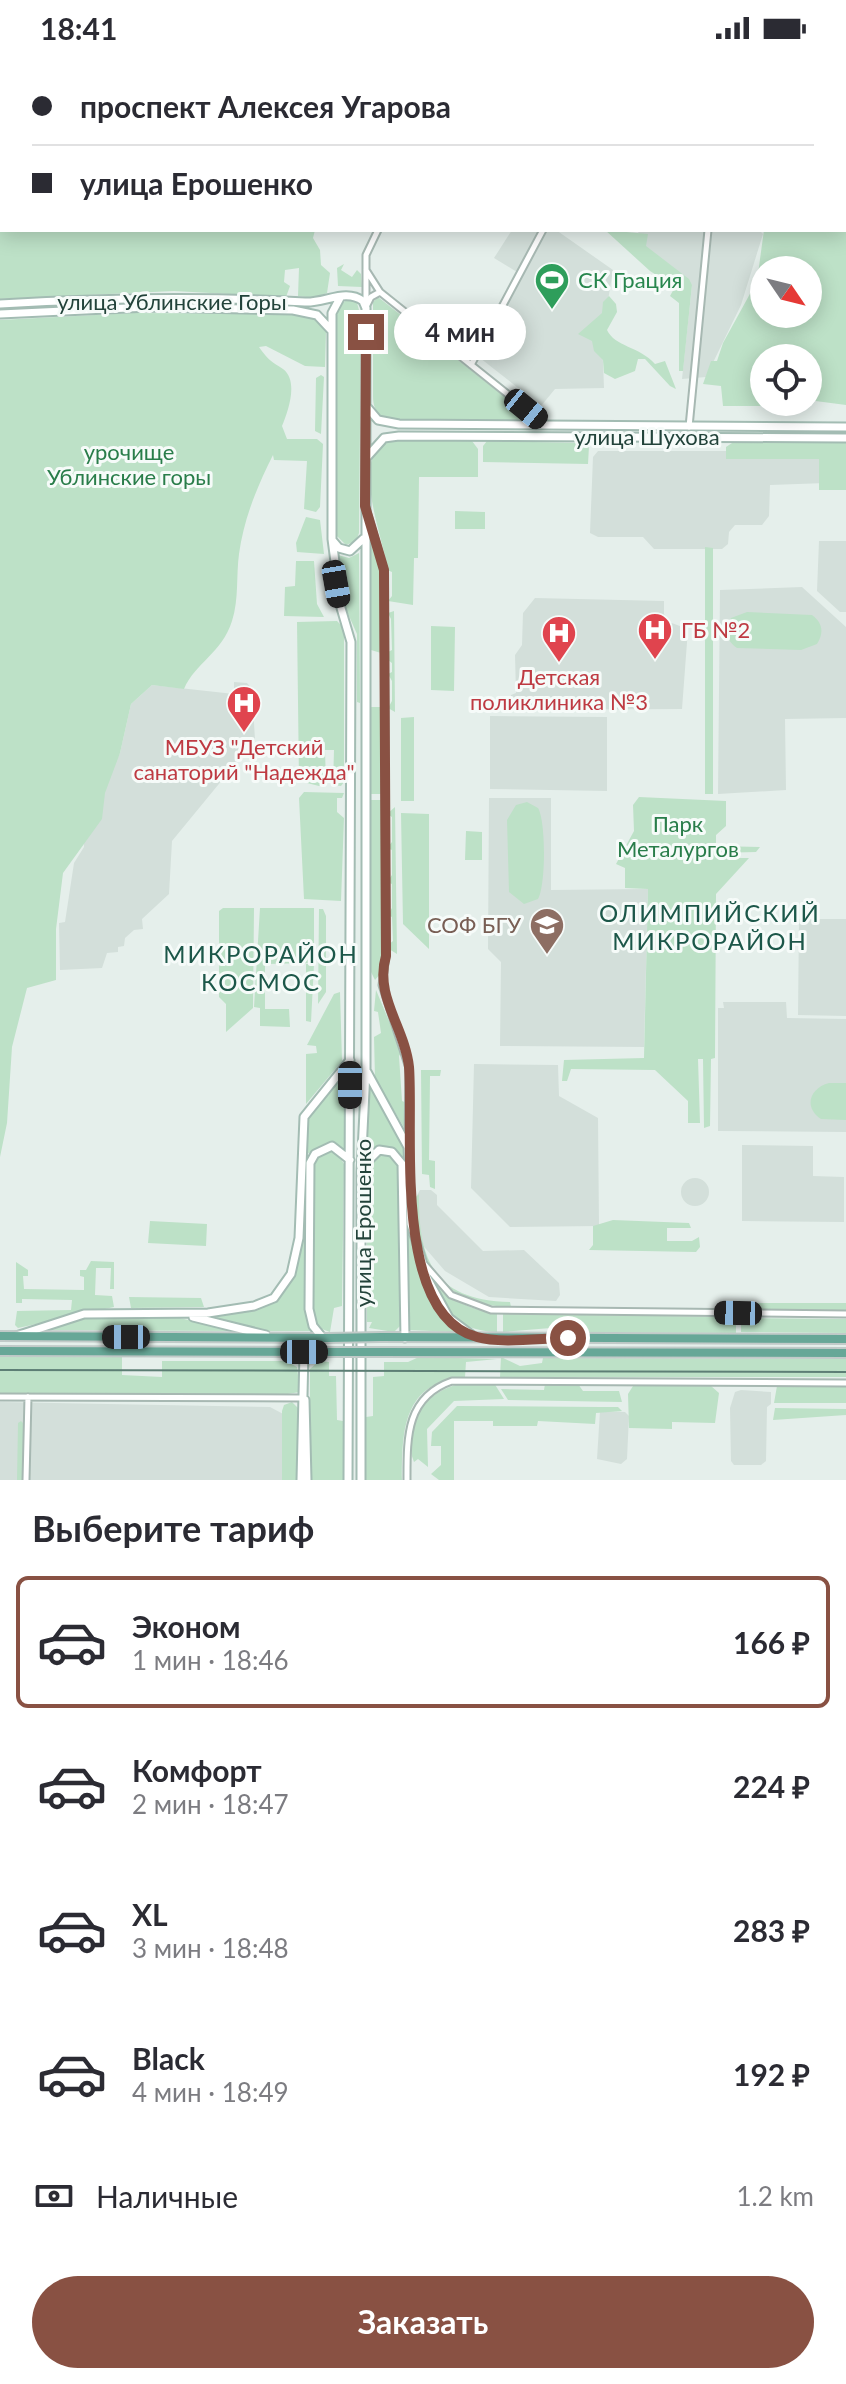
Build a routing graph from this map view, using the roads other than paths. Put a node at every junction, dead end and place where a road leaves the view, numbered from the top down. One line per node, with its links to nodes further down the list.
1 (377, 232): 4 (street, улица Ерошенко)
2 (542, 232): 12 (street)
3 (708, 232): 15 (street)
4 (366, 270): 5 (street, улица Ерошенко); 6 (street)
5 (366, 292): 6 (street); 7 (street); 9 (street, улица Ерошенко)
6 (380, 292): 9 (street); 12 (street)
7 (346, 295): 8 (main road, улица Ублинские Горы); 9 (main road); 11 (main road, улица Ерошенко)
8 (0, 304)
9 (366, 308): 13 (main road, улица Ерошенко)
10 (0, 314): 11 (main road, улица Ублинские Горы)
11 (331, 332): 24 (main road, улица Ерошенко)
12 (471, 365): 14 (street)
13 (366, 405): 14 (main road, улица Шухова); 21 (main road, улица Ерошенко)
14 (549, 426): 15 (main road, улица Шухова)
15 (689, 427): 16 (main road, улица Шухова); 18 (main road)
16 (724, 427): 17 (main road, улица Шухова); 19 (main road)
17 (846, 427)
18 (689, 437): 19 (main road, улица Шухова); 21 (main road, улица Шухова)
19 (723, 438): 20 (main road, улица Шухова)
20 (846, 438)
21 (365, 463): 22 (main road, улица Ерошенко)
22 (365, 506): 23 (main road, улица Ерошенко); 28 (street, улица Ерошенко)
23 (365, 535): 24 (main road); 26 (main road, улица Ерошенко)
24 (332, 539): 25 (main road, улица Ерошенко)
25 (350, 1060): 26 (main road); 29 (main road, улица Ерошенко); 32 (main road)
26 (365, 1061): 27 (main road, улица Ерошенко)
27 (366, 1070): 28 (main road); 30 (main road, улица Ерошенко)
28 (408, 1147): 31 (main road)
29 (350, 1160): 37 (main road); 52 (main road, улица Ерошенко)
30 (361, 1172): 39 (main road); 53 (main road, улица Ерошенко)
31 (420, 1259): 33 (street); 34 (main road)
32 (184, 1314): 36 (main road); 38 (main road)
33 (846, 1314)
34 (458, 1333): 39 (main road); 40 (main road); 43 (main road)
35 (0, 1336): 36 (main road)
36 (14, 1337): 38 (main road)
37 (325, 1337): 38 (main road); 39 (main road, bridge)
38 (276, 1338)
39 (405, 1338)
40 (846, 1339)
41 (0, 1351): 42 (main road)
42 (304, 1352): 43 (main road, bridge); 48 (main road)
43 (456, 1352): 44 (main road)
44 (846, 1353)
45 (846, 1383): 54 (street)
46 (0, 1397): 47 (street)
47 (28, 1397): 48 (street); 49 (street)
48 (304, 1398): 50 (main road); 51 (main road)
49 (26, 1480)
50 (301, 1480)
51 (307, 1480)
52 (348, 1480)
53 (361, 1480)
54 (407, 1480)

